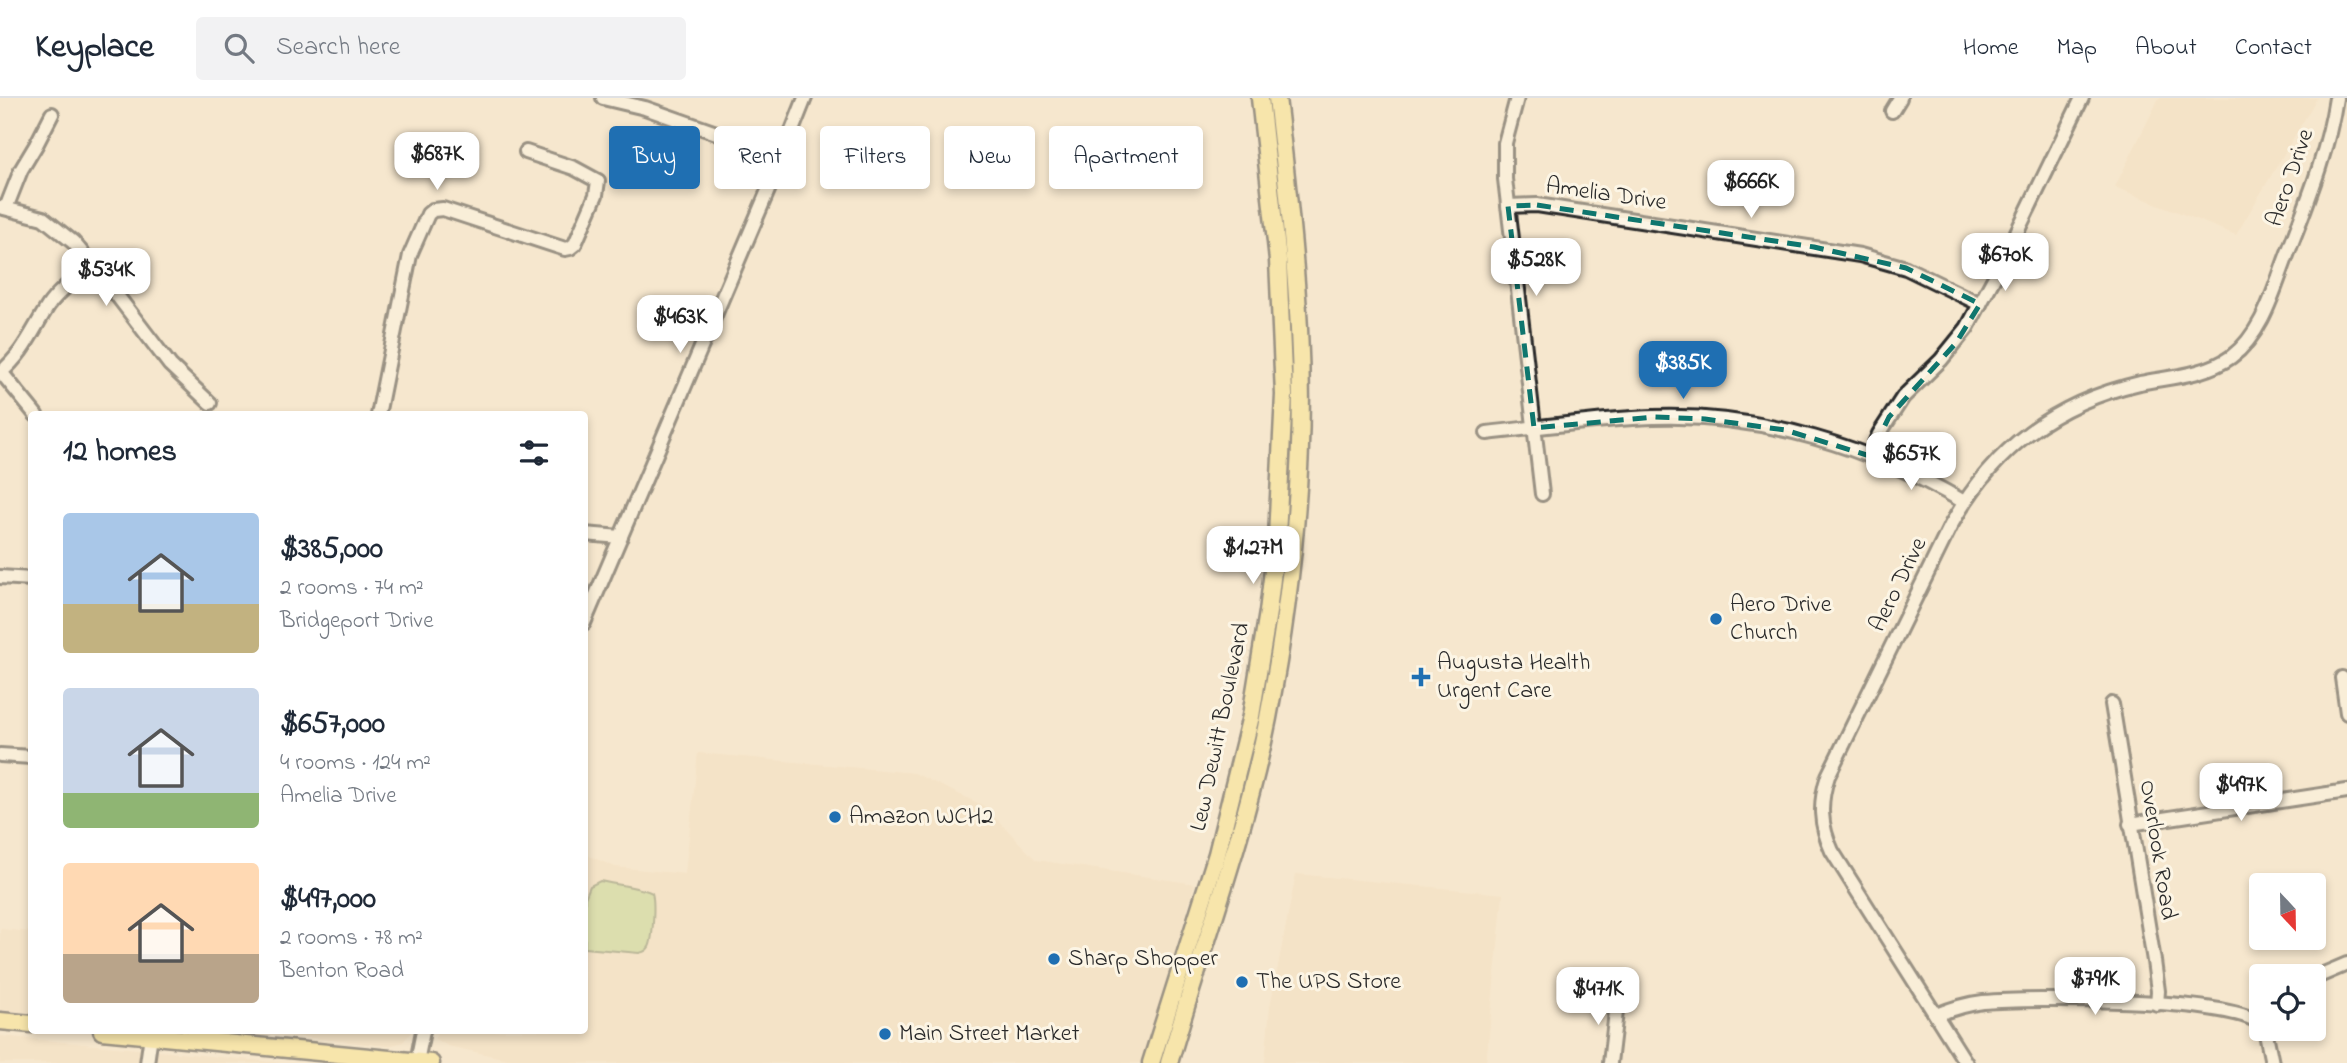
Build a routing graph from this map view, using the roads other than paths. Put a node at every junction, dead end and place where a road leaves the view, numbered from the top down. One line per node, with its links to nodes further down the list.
1 (603, 98): 12 (street)
2 (805, 98): 11 (street)
3 (1260, 98): 17 (main road, Lew Dewitt Boulevard)
4 (1277, 98): 17 (main road, Lew Dewitt Boulevard)
5 (1517, 98): 15 (street)
6 (1900, 98): 9 (street)
7 (2082, 98): 19 (street)
8 (2339, 104): 28 (street, Aero Drive)
9 (1892, 111)
10 (52, 114): 16 (street)
11 (794, 126)
12 (714, 132)
13 (526, 152): 23 (street)
14 (768, 189): 30 (street)
15 (1508, 206): 19 (street, Amelia Drive); 24 (street)
16 (3, 207): 18 (street)
17 (1287, 260): 55 (main road, Lew Dewitt Boulevard); 56 (main road, Lew Dewitt Boulevard)
18 (92, 265): 20 (street); 21 (street)
19 (1980, 304): 26 (street)
20 (1, 372): 22 (street)
21 (210, 403)
22 (33, 411)
23 (379, 411)
24 (1534, 428): 25 (street); 26 (street); 27 (street)
25 (1487, 433)
26 (1870, 456): 28 (street)
27 (1542, 494)
28 (1964, 502): 45 (street, Aero Drive)
29 (588, 534): 30 (street)
30 (621, 537): 33 (street)
31 (0, 577): 32 (street)
32 (28, 579)
33 (588, 614)
34 (2342, 678): 36 (street)
35 (2112, 704): 40 (street, Overlook Road)
36 (2347, 713)
37 (0, 755): 38 (street)
38 (28, 757)
39 (2347, 791): 40 (street)
40 (2130, 824): 44 (street, Overlook Road)
41 (2347, 964): 42 (street)
42 (2326, 973)
43 (1618, 995): 57 (street)
44 (2157, 1004): 45 (street); 46 (street)
45 (1936, 1015): 58 (street, Aero Drive)
46 (2249, 1017)
47 (0, 1021): 48 (main road)
48 (28, 1024)
49 (139, 1034): 51 (main road)
50 (423, 1034): 53 (street)
51 (151, 1035): 53 (main road); 54 (street)
52 (2266, 1041): 59 (street)
53 (424, 1062)
54 (148, 1063)
55 (1151, 1063)
56 (1169, 1063)
57 (1610, 1063)
58 (1966, 1063)
59 (2272, 1063)

